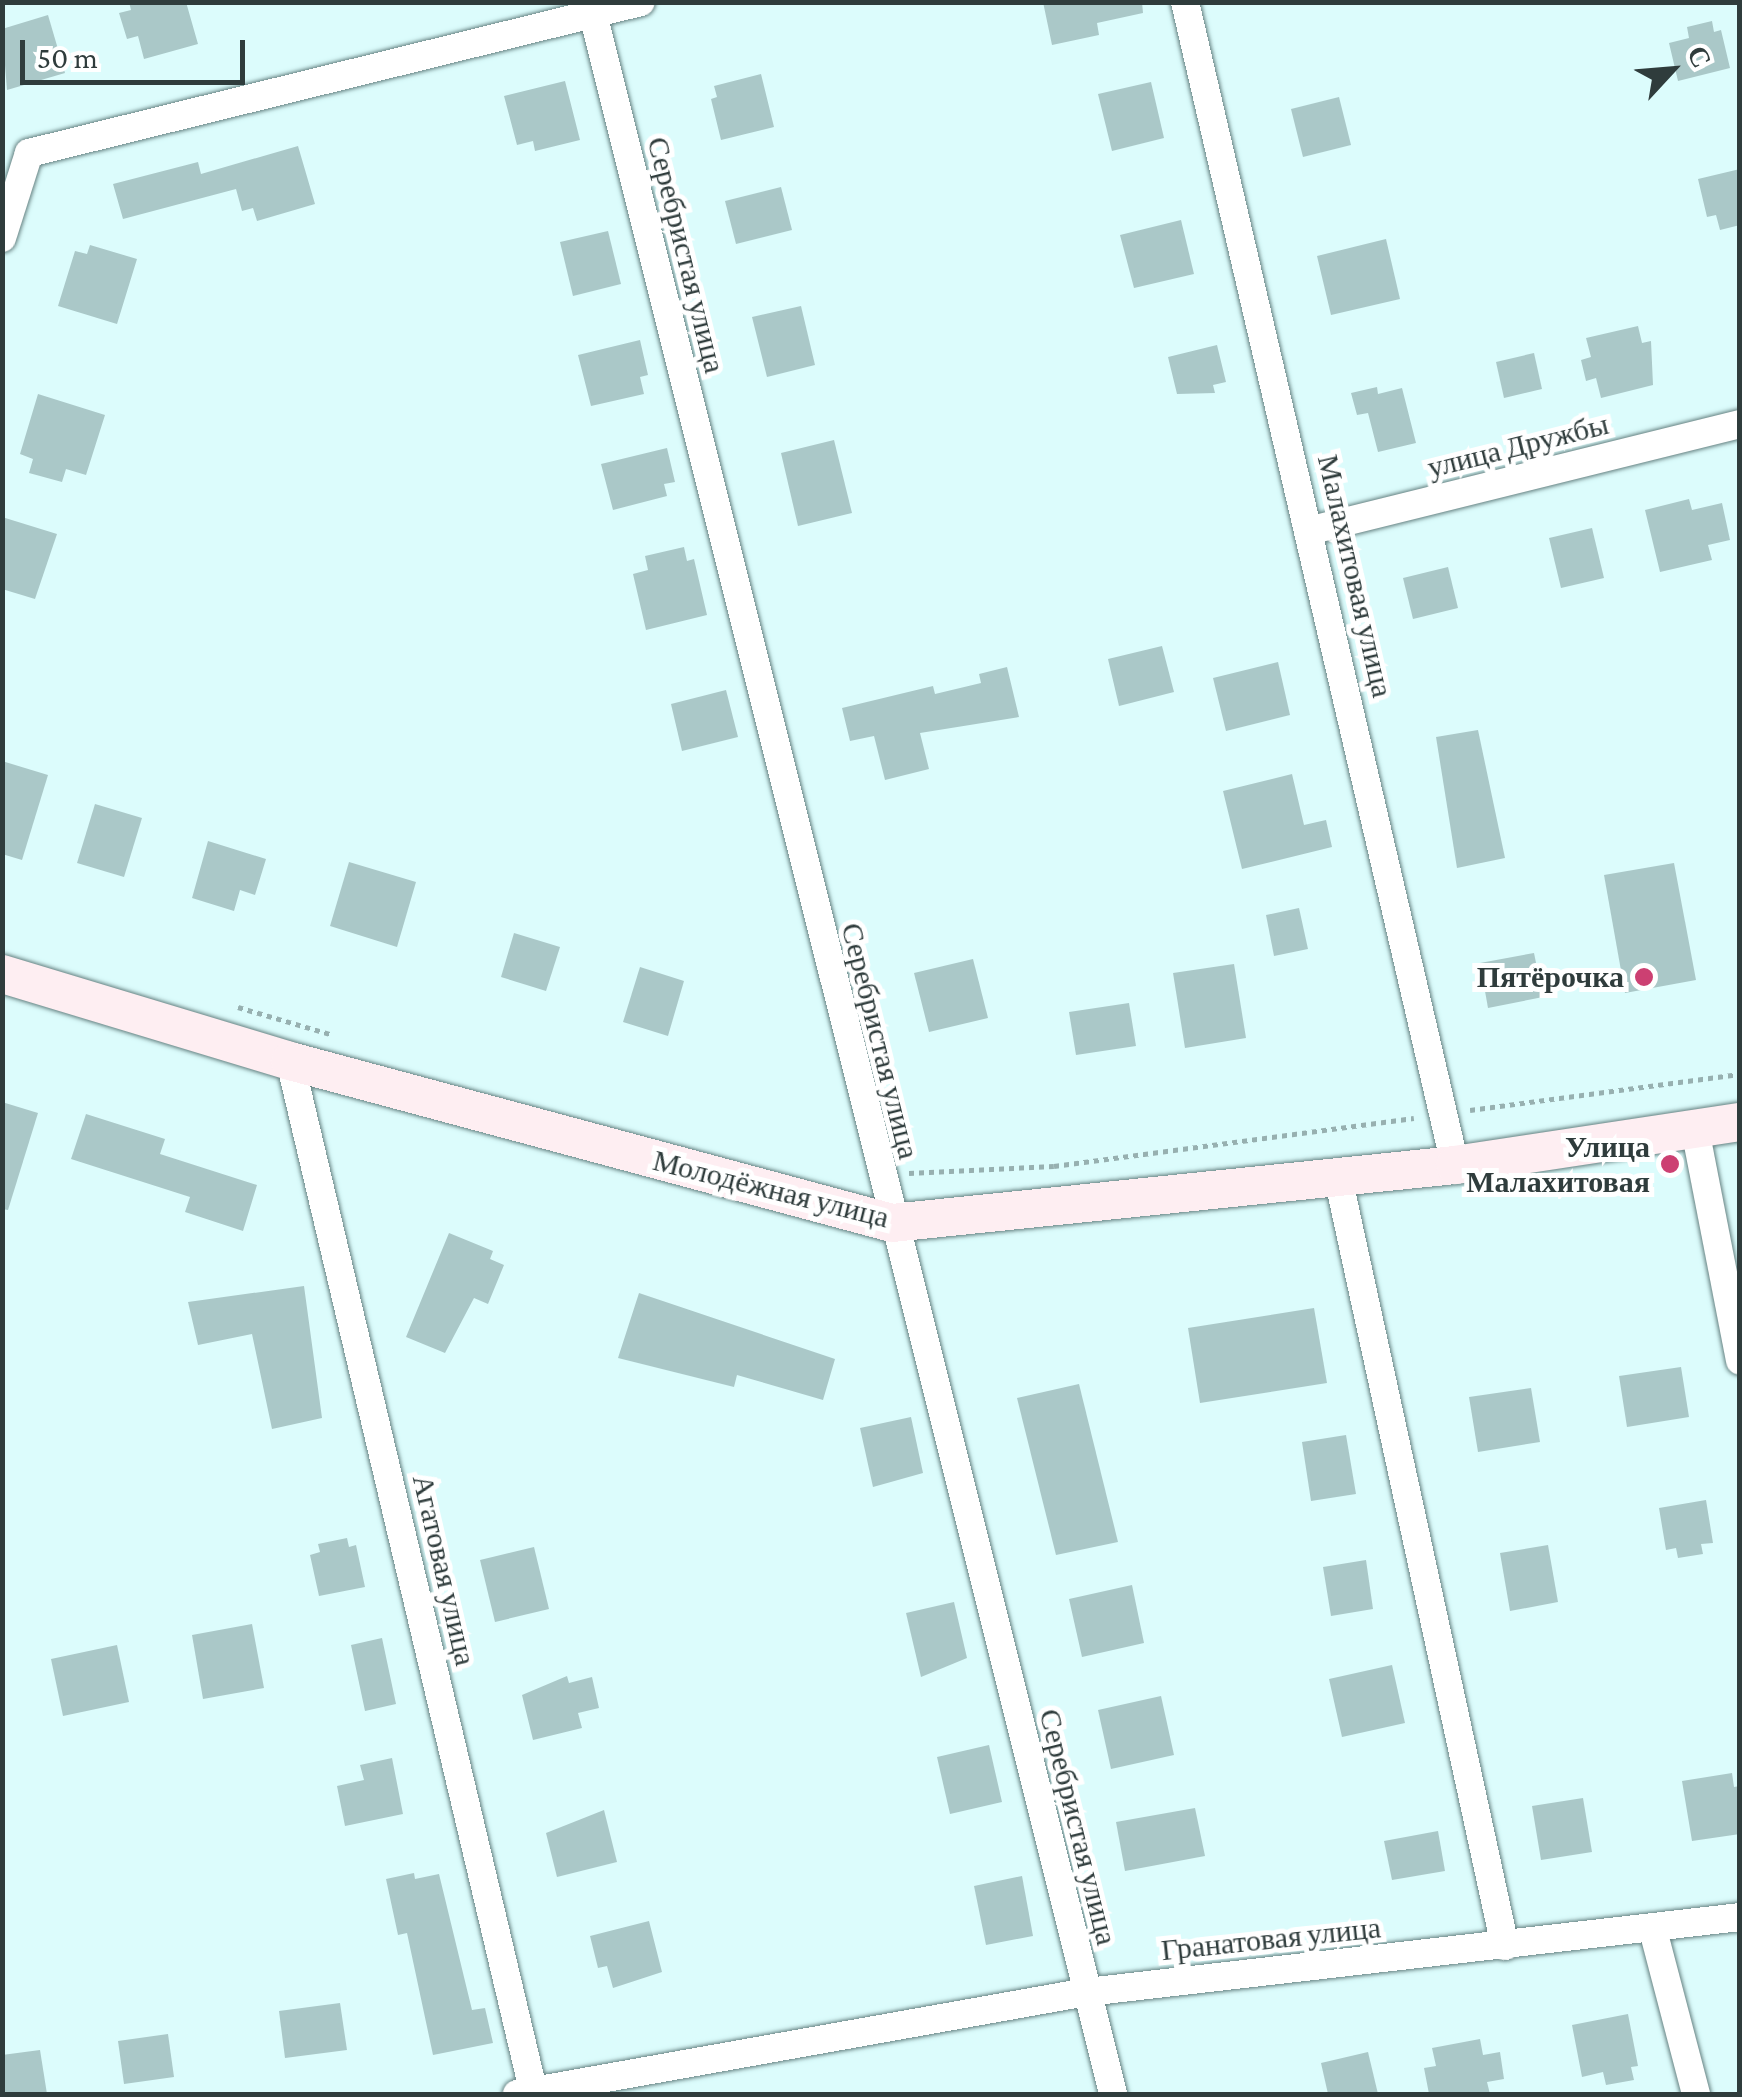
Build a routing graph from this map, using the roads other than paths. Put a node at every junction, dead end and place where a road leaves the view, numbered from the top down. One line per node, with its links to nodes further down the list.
1 (642, 2): 3 (street)
2 (1185, 2): 6 (street, Малахитовая улица)
3 (592, 9): 4 (street); 13 (street, Серебристая улица)
4 (2, 238)
5 (1740, 424): 6 (street, улица Дружбы)
6 (1312, 530): 11 (street, Малахитовая улица)
7 (2, 974): 8 (street, Молодёжная улица)
8 (290, 1061): 13 (street, Молодёжная улица); 19 (street, Агатовая улица)
9 (1740, 1122): 10 (street, Молодёжная улица)
10 (1695, 1128): 11 (street, Молодёжная улица); 14 (street)
11 (1455, 1165): 12 (street, Молодёжная улица)
12 (1338, 1177): 13 (street, Молодёжная улица); 17 (street)
13 (892, 1223): 18 (street, Серебристая улица)
14 (1740, 1361)
15 (1740, 1917): 16 (street, Гранатовая улица)
16 (1653, 1930): 17 (street, Гранатовая улица); 21 (street)
17 (1504, 1946): 18 (street, Гранатовая улица)
18 (1087, 1992): 19 (street, Гранатовая улица); 20 (street, Серебристая улица)
19 (528, 2094)
20 (1113, 2094)
21 (1696, 2094)

